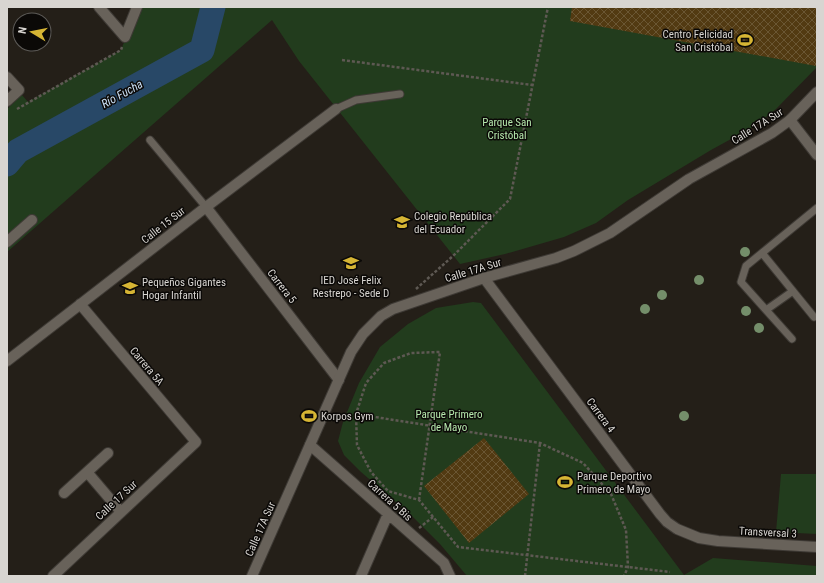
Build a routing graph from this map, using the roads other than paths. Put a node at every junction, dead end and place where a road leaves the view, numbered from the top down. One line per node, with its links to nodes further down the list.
1 (99, 7): 2 (street)
2 (137, 7)
3 (7, 77): 6 (street)
4 (817, 92): 8 (street, Calle 17A Sur)
5 (400, 94): 7 (lane)
6 (7, 101)
7 (336, 109): 11 (street, Calle 15 Sur)
8 (790, 120): 10 (street); 16 (street, Calle 17A Sur)
9 (150, 140): 11 (lane)
10 (817, 155)
11 (206, 207): 18 (street, Calle 15 Sur); 23 (street, Carrera 5)
12 (817, 208): 15 (lane)
13 (32, 220): 14 (street)
14 (7, 242)
15 (762, 253): 17 (lane); 19 (lane)
16 (484, 278): 23 (street, Calle 17A Sur); 31 (street, Carrera 4)
17 (793, 291): 19 (lane); 20 (lane)
18 (80, 304): 22 (street, Calle 15 Sur); 24 (street, Carrera 5A)
19 (766, 310): 21 (lane)
20 (814, 317)
21 (792, 339)
22 (7, 361)
23 (339, 380): 25 (street, Calle 17A Sur)
24 (196, 442): 29 (street, Calle 17 Sur)
25 (310, 445): 30 (street, Carrera 5 Bis); 34 (street, Calle 17A Sur)
26 (108, 453): 27 (street)
27 (87, 472): 28 (street); 29 (street)
28 (64, 493)
29 (121, 512): 33 (street, Calle 17 Sur)
30 (388, 514): 35 (street); 36 (street, Carrera 5 Bis)
31 (718, 541): 32 (street, Transversal 3)
32 (817, 547)
33 (53, 576)
34 (252, 576)
35 (361, 576)
36 (450, 576)

